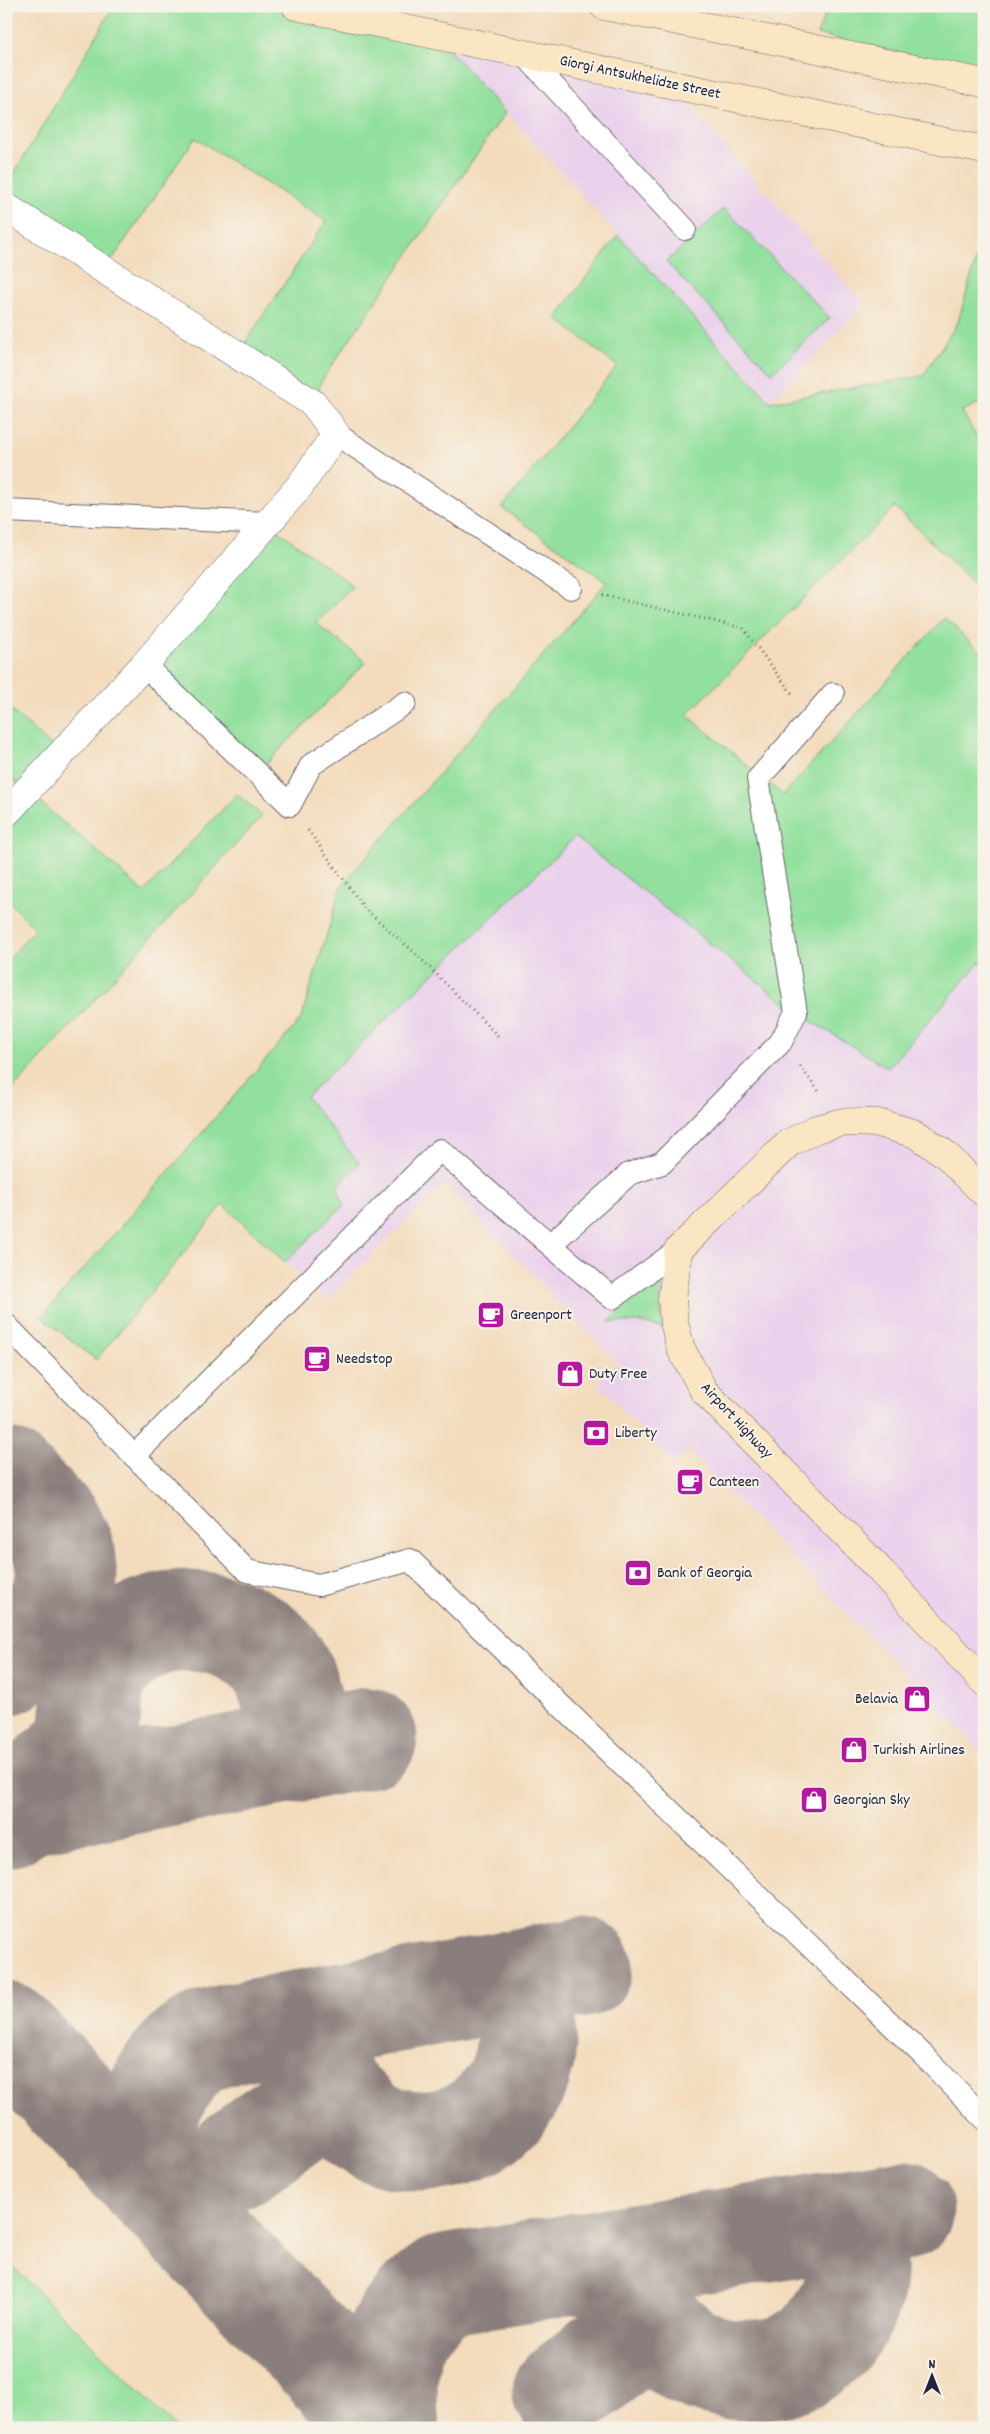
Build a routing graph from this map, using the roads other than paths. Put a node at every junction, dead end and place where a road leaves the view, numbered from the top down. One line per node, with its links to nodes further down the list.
1 (296, 6): 3 (main road, Giorgi Antsukhelidze Street)
2 (604, 6): 4 (main road)
3 (524, 54): 5 (main road, Giorgi Antsukhelidze Street); 7 (lane)
4 (984, 83)
5 (984, 150)
6 (6, 207): 8 (street)
7 (685, 229)
8 (336, 434): 10 (street); 11 (lane)
9 (6, 511): 10 (lane)
10 (268, 523): 12 (street)
11 (571, 588)
12 (144, 665): 14 (lane); 15 (street)
13 (833, 694): 17 (lane)
14 (405, 703)
15 (6, 813)
16 (984, 1193): 18 (main road)
17 (551, 1244): 18 (lane); 20 (lane)
18 (678, 1250): 21 (main road, Airport Highway)
19 (6, 1325): 20 (lane)
20 (134, 1456): 22 (lane)
21 (984, 1682)
22 (984, 2118)

